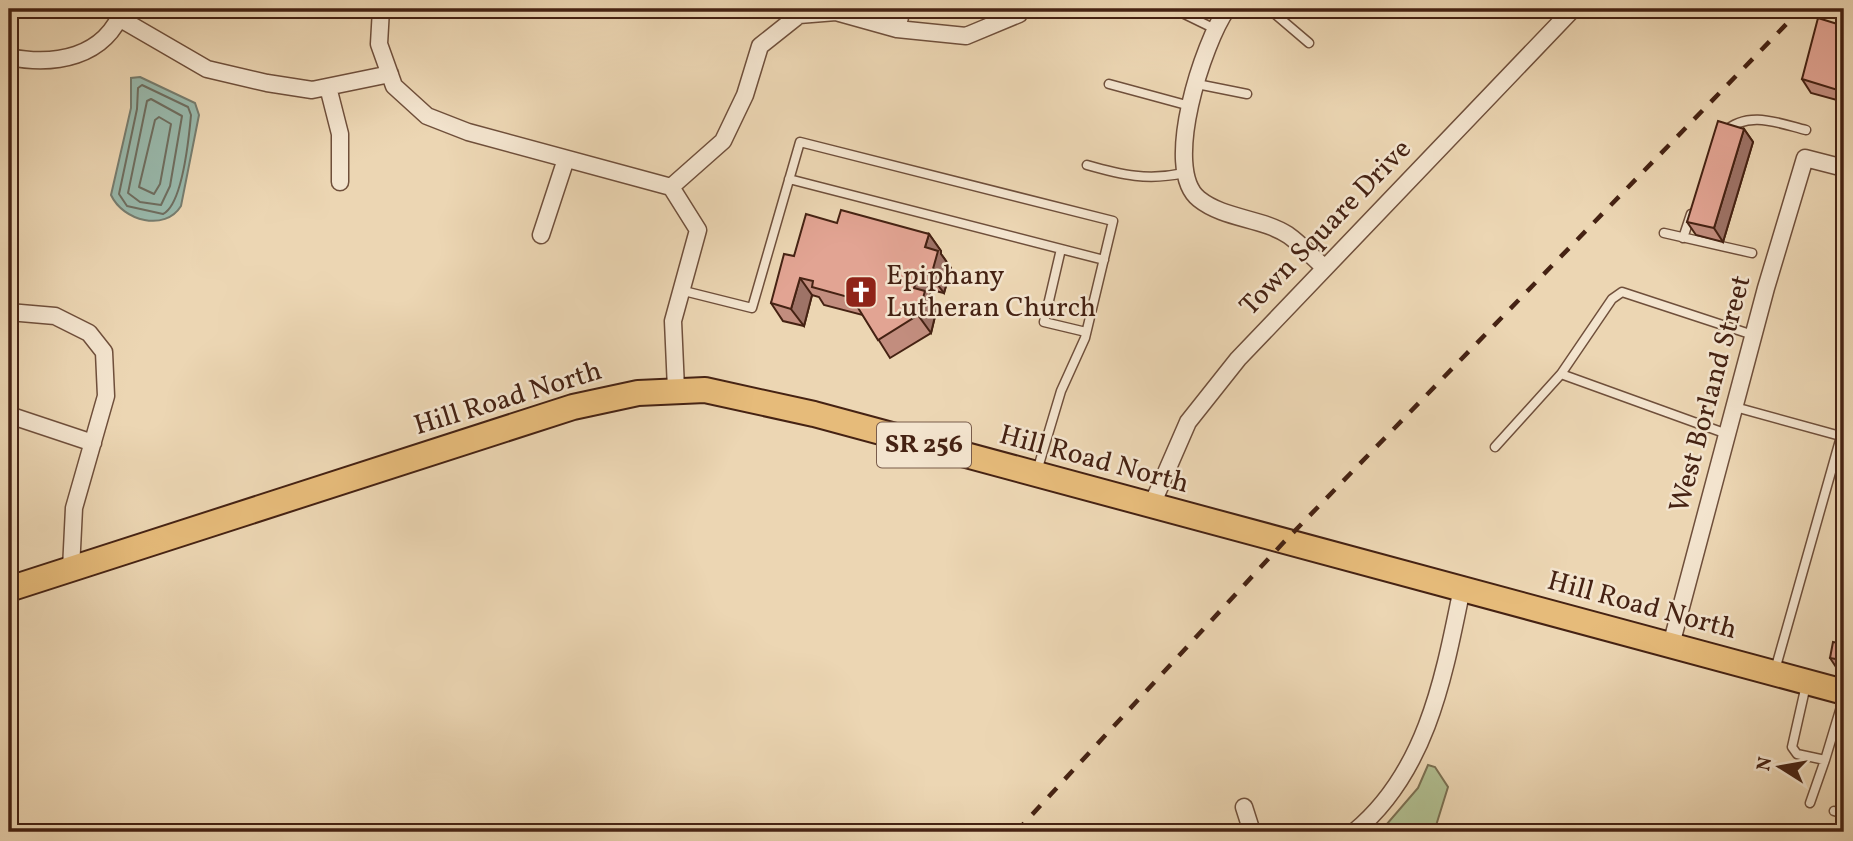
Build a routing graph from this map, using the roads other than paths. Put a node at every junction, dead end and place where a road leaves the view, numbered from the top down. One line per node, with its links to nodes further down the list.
1 (382, 9): 13 (street)
2 (902, 9): 9 (street)
3 (1174, 9): 10 (lane)
4 (1227, 9): 10 (street)
5 (1269, 9): 11 (lane)
6 (1573, 9): 35 (street, Town Square Drive)
7 (121, 13): 12 (street); 16 (street)
8 (1019, 14): 9 (street)
9 (897, 29): 27 (street)
10 (1213, 29): 15 (street)
11 (1308, 43)
12 (9, 57)
13 (390, 74): 16 (street); 21 (street)
14 (1109, 84): 18 (lane)
15 (1197, 84): 17 (lane); 18 (street)
16 (328, 87): 26 (street)
17 (1247, 94)
18 (1191, 106): 24 (street)
19 (1806, 130): 20 (lane)
20 (1716, 139)
21 (566, 159): 27 (street); 30 (street)
22 (1087, 164): 24 (lane)
23 (1844, 168): 39 (street, West Borland Street)
24 (1184, 173): 35 (street)
25 (789, 179): 32 (lane); 34 (lane); 36 (lane)
26 (340, 182)
27 (671, 187): 36 (street)
28 (1695, 201): 31 (lane)
29 (1664, 233): 31 (lane)
30 (541, 234)
31 (1683, 238): 33 (lane)
32 (1061, 249): 34 (lane); 38 (lane)
33 (1752, 253)
34 (1104, 260): 38 (lane)
35 (1324, 267): 50 (street, Town Square Drive)
36 (680, 290): 41 (street)
37 (9, 312): 47 (street)
38 (1086, 332): 49 (lane)
39 (1753, 335): 40 (lane); 42 (street, West Borland Street)
40 (1561, 374): 45 (lane); 48 (lane)
41 (676, 389): 49 (main road, Hill Road North / SR 256); 51 (main road, Hill Road North / SR 256)
42 (1735, 407): 45 (street, West Borland Street); 46 (lane)
43 (9, 415): 47 (street)
44 (1844, 426): 46 (lane)
45 (1727, 434): 54 (street, West Borland Street)
46 (1843, 437): 55 (lane)
47 (93, 443): 51 (street)
48 (1495, 447)
49 (1036, 475): 50 (main road, Hill Road North / SR 256)
50 (1151, 507): 53 (main road, Hill Road North / SR 256)
51 (71, 569): 52 (main road, Hill Road North / SR 256)
52 (9, 589)
53 (1462, 589): 54 (main road, Hill Road North / SR 256); 64 (street)
54 (1671, 645): 55 (main road, Hill Road North / SR 256)
55 (1774, 673): 56 (main road, Hill Road North / SR 256)
56 (1807, 682): 57 (main road, Hill Road North / SR 256); 58 (lane)
57 (1844, 695): 58 (lane)
58 (1825, 760): 59 (lane)
59 (1810, 803)
60 (1244, 807): 63 (street)
61 (1834, 811): 62 (lane)
62 (1844, 814)
63 (1252, 832)
64 (1354, 832)

